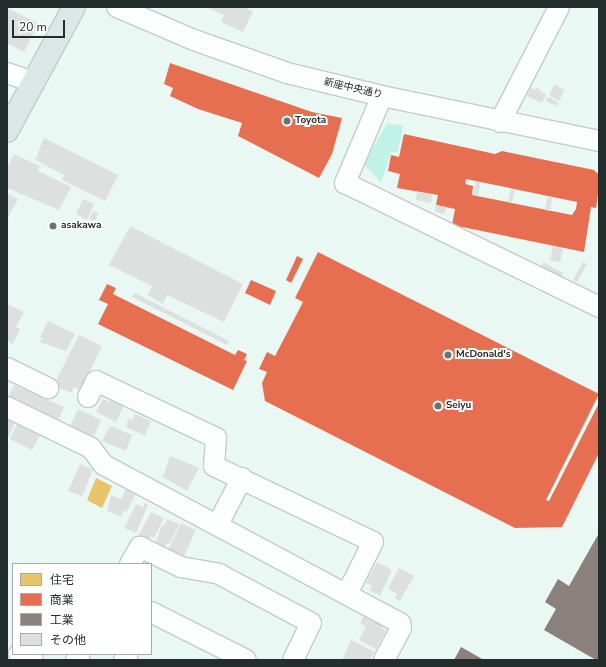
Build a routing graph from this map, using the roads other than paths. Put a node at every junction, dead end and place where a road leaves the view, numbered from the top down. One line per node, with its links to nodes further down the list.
1 (74, 7): 5 (main road)
2 (117, 7): 6 (street, 新座中央通り)
3 (559, 7): 7 (street)
4 (7, 73): 5 (street)
5 (33, 82): 8 (main road)
6 (382, 96): 7 (street, 新座中央通り); 10 (street)
7 (500, 122): 9 (street, 新座中央通り)
8 (7, 131)
9 (599, 141)
10 (599, 307)
11 (7, 368): 12 (street)
12 (48, 388)
13 (88, 397): 15 (street)
14 (7, 407): 16 (street)
15 (242, 478): 16 (street); 18 (street)
16 (218, 524): 18 (street)
17 (131, 563): 23 (street)
18 (347, 594): 24 (street)
19 (152, 613): 22 (street)
20 (21, 655): 21 (street)
21 (33, 660)
22 (246, 660)
23 (293, 660)
24 (384, 660)

